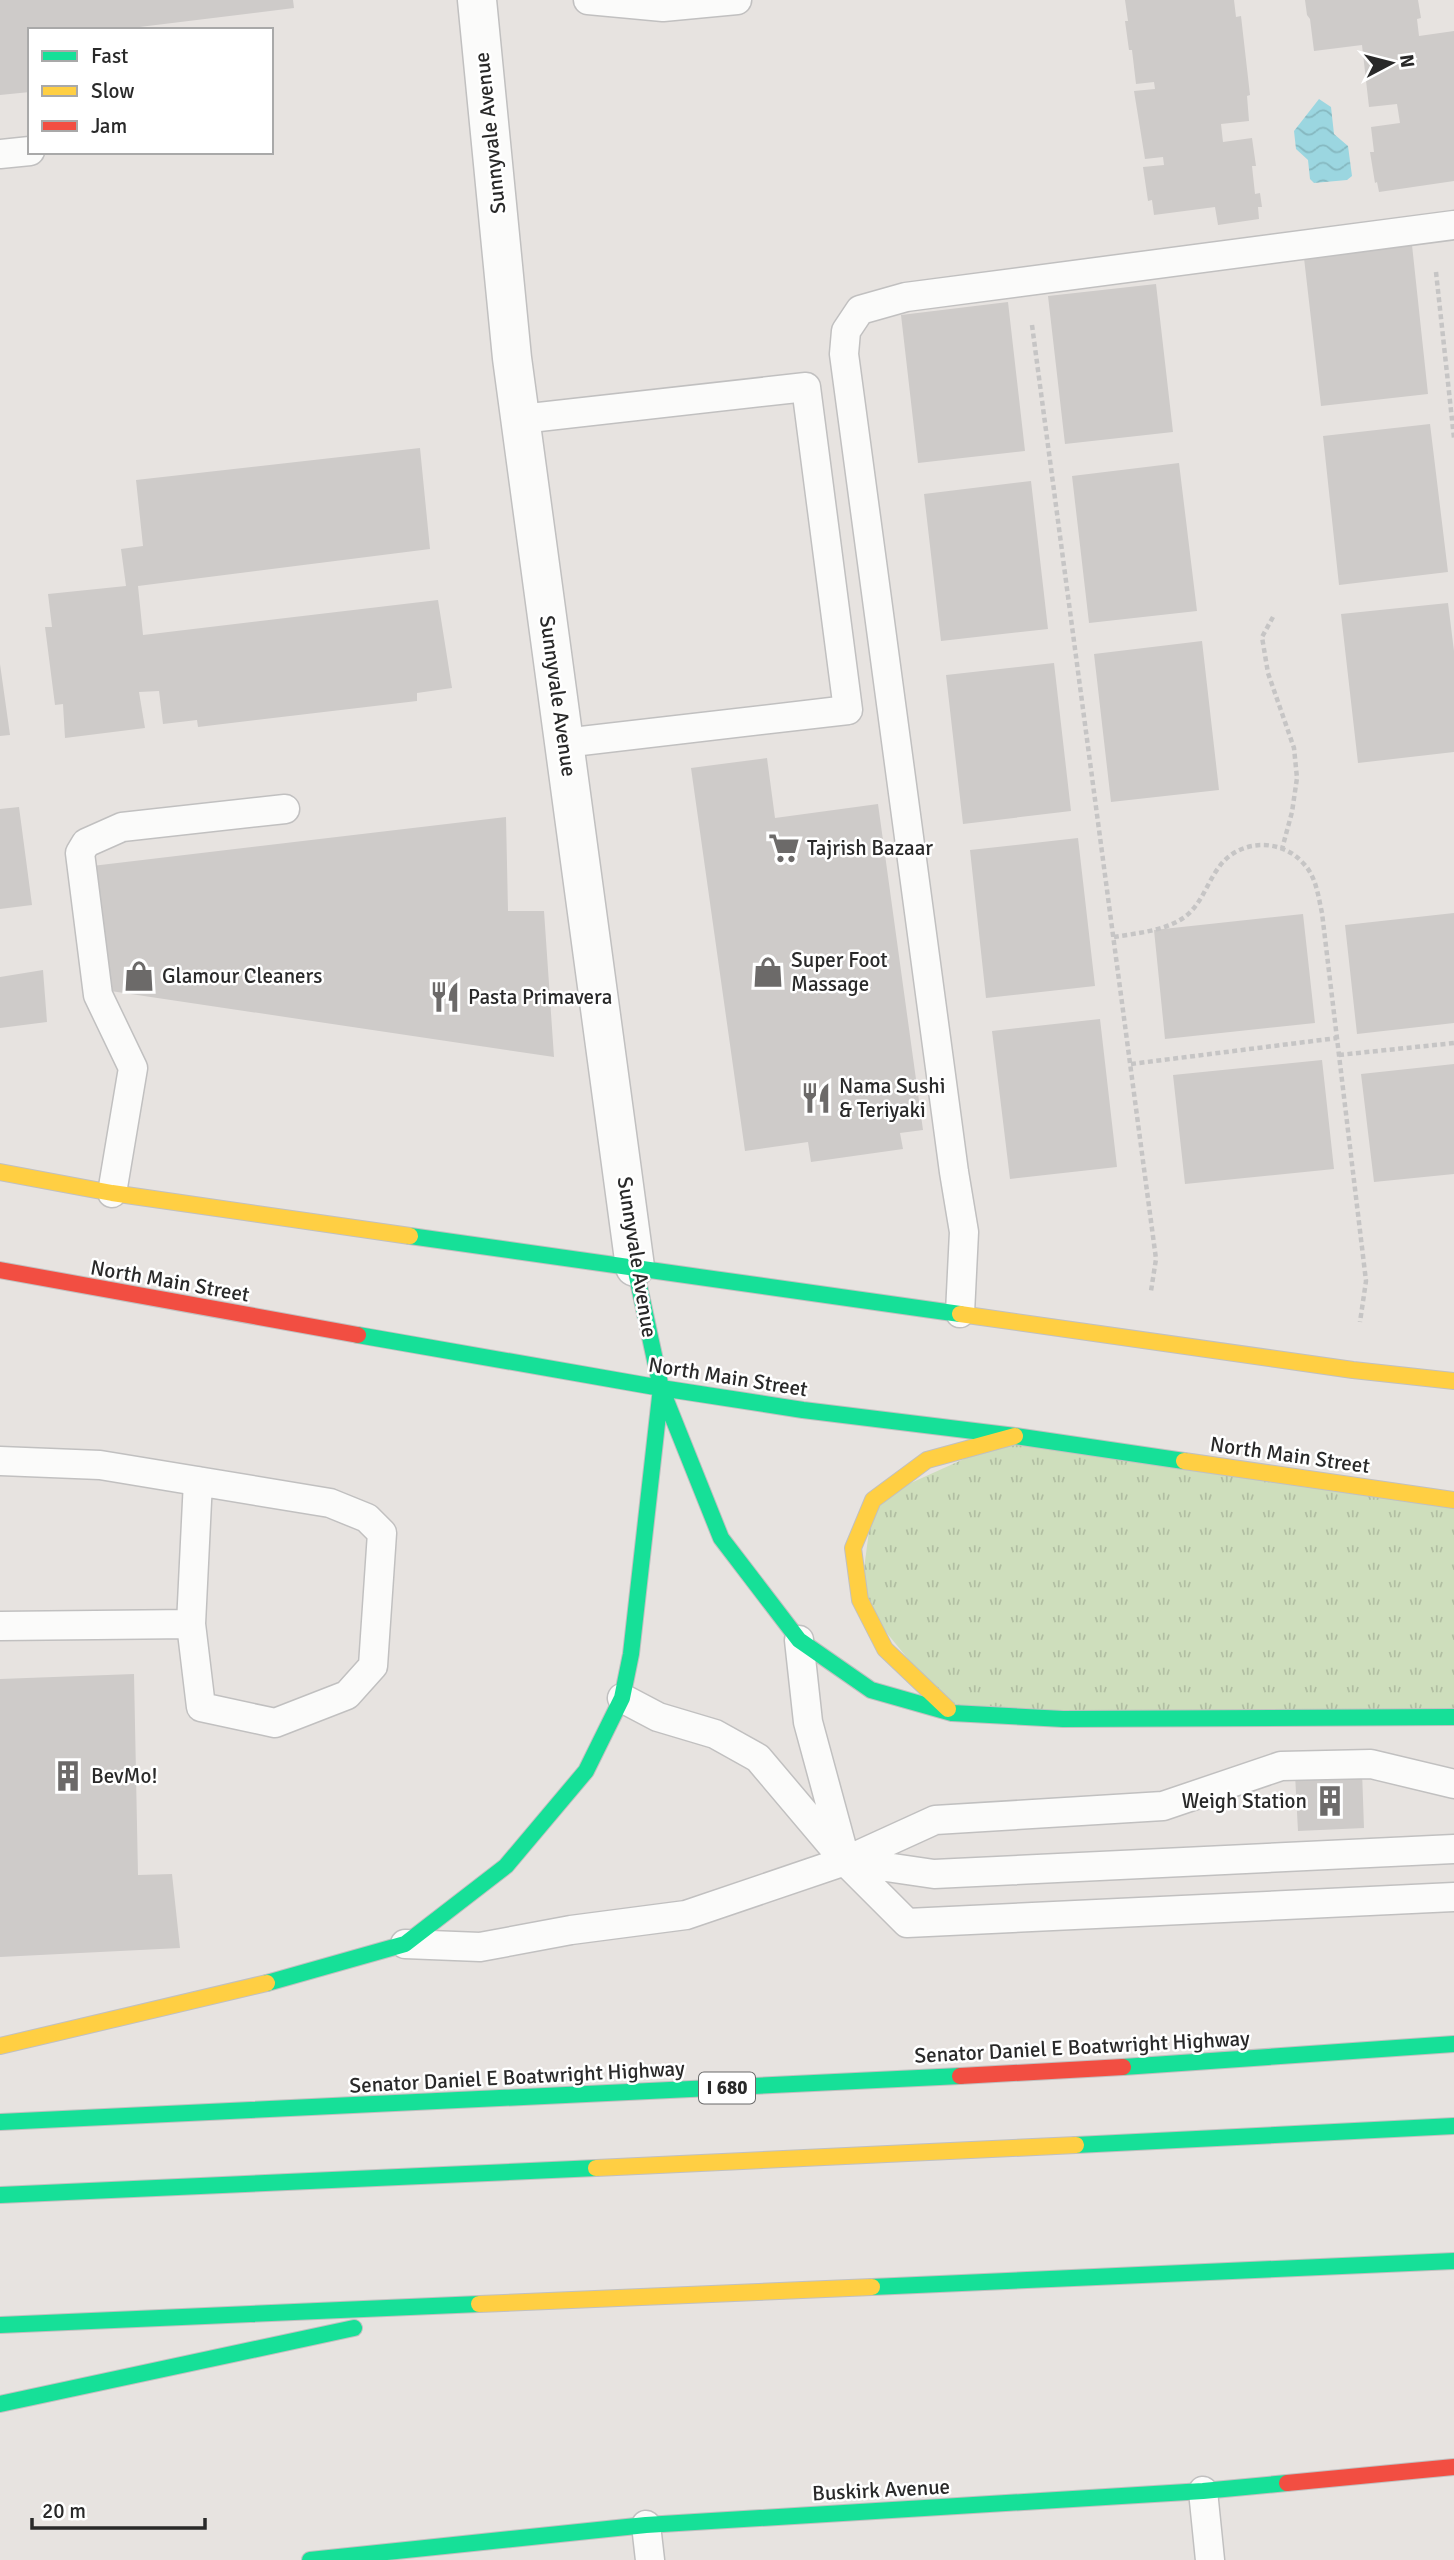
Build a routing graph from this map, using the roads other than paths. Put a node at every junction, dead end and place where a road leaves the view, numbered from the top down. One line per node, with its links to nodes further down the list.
1 (477, 0): 7 (street, Sunnyvale Avenue)
2 (588, 0): 3 (lane)
3 (737, 0)
4 (28, 150): 5 (lane)
5 (0, 154)
6 (1443, 227): 14 (lane)
7 (521, 419): 8 (street, Sunnyvale Avenue); 8 (lane)
8 (564, 743): 12 (street, Sunnyvale Avenue)
9 (285, 809): 11 (lane)
10 (0, 1172): 11 (main road)
11 (112, 1193): 12 (main road)
12 (635, 1267): 14 (main road); 16 (main road, Sunnyvale Avenue)
13 (0, 1270): 16 (main road, North Main Street)
14 (960, 1313): 15 (main road)
15 (1454, 1381)
16 (661, 1388): 17 (main road, North Main Street); 23 (main road); 24 (main road)
17 (1015, 1436): 20 (main road, North Main Street); 25 (main road)
18 (0, 1461): 19 (lane)
19 (198, 1481): 21 (lane); 21 (lane)
20 (1454, 1500)
21 (191, 1624): 22 (lane)
22 (0, 1626)
23 (799, 1640): 25 (main road); 29 (lane)
24 (622, 1698): 29 (lane); 31 (main road)
25 (952, 1713): 26 (main road)
26 (1454, 1717)
27 (1454, 1784): 29 (lane)
28 (1454, 1849): 29 (lane)
29 (845, 1861): 30 (lane); 31 (lane)
30 (1454, 1897)
31 (405, 1944): 33 (main road)
32 (1454, 2044): 34 (main road, Senator Daniel E Boatwright Highway / I 680)
33 (0, 2046)
34 (0, 2122)
35 (1454, 2126): 36 (main road)
36 (0, 2195)
37 (1454, 2261): 38 (main road)
38 (460, 2305): 39 (main road); 40 (main road)
39 (0, 2325)
40 (0, 2404)
41 (1454, 2467): 42 (main road, Buskirk Avenue)
42 (1203, 2491): 43 (main road, Buskirk Avenue); 46 (lane)
43 (646, 2525): 44 (main road, Buskirk Avenue); 45 (lane)
44 (310, 2560)
45 (650, 2560)
46 (1210, 2560)

